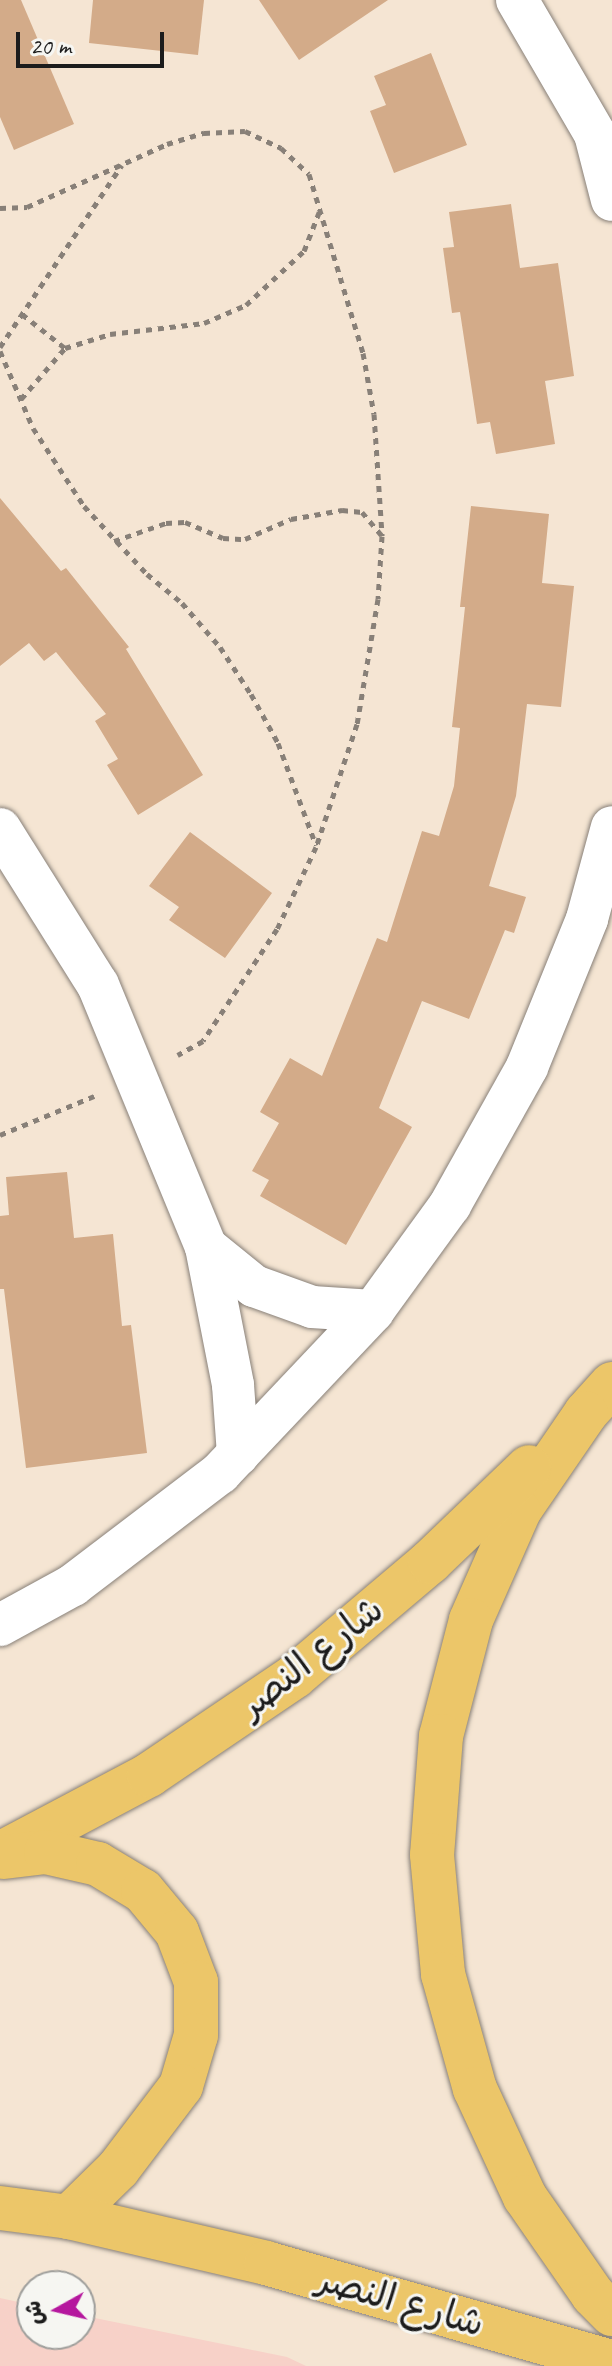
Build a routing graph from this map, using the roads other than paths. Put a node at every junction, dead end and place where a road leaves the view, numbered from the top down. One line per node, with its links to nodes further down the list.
1 (517, 0): 2 (street)
2 (612, 200)
3 (612, 827): 6 (street)
4 (0, 829): 5 (street)
5 (206, 1247): 6 (street); 8 (street)
6 (373, 1311): 8 (street)
7 (599, 1398): 10 (main road, شارع النصر); 13 (main road)
8 (238, 1455): 9 (street)
9 (0, 1625)
10 (0, 1856): 12 (main road)
11 (0, 2208): 12 (main road, شارع النصر)
12 (69, 2217): 14 (main road, شارع النصر)
13 (612, 2314)
14 (612, 2362)

